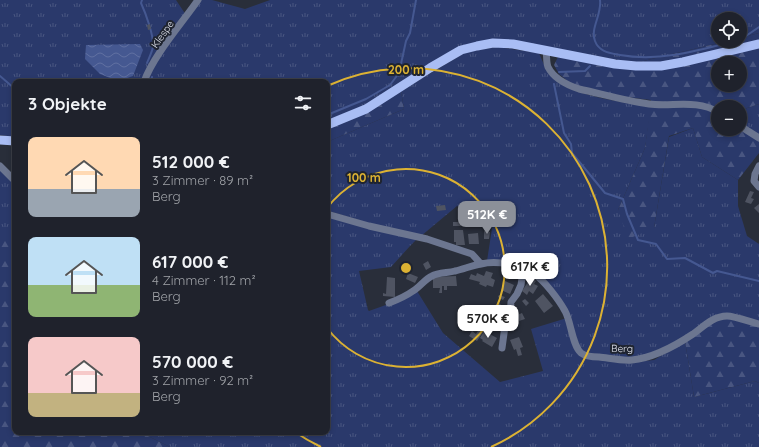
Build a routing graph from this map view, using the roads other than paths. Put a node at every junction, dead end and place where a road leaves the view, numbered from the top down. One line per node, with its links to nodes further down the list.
1 (198, 0): 4 (street, Klespe)
2 (759, 44): 3 (main road)
3 (546, 50): 5 (street); 6 (main road)
4 (146, 79)
5 (711, 108)
6 (330, 124)
7 (747, 130): 8 (street)
8 (759, 138)
9 (0, 140): 10 (main road)
10 (12, 141)
11 (0, 166): 13 (street)
12 (759, 166): 14 (street)
13 (12, 178)
14 (759, 187)
15 (330, 215): 16 (street)
16 (481, 264): 17 (street, Berg); 18 (street, Berg)
17 (520, 268): 19 (street, Berg); 20 (street)
18 (389, 303)
19 (759, 324)
20 (502, 348)

